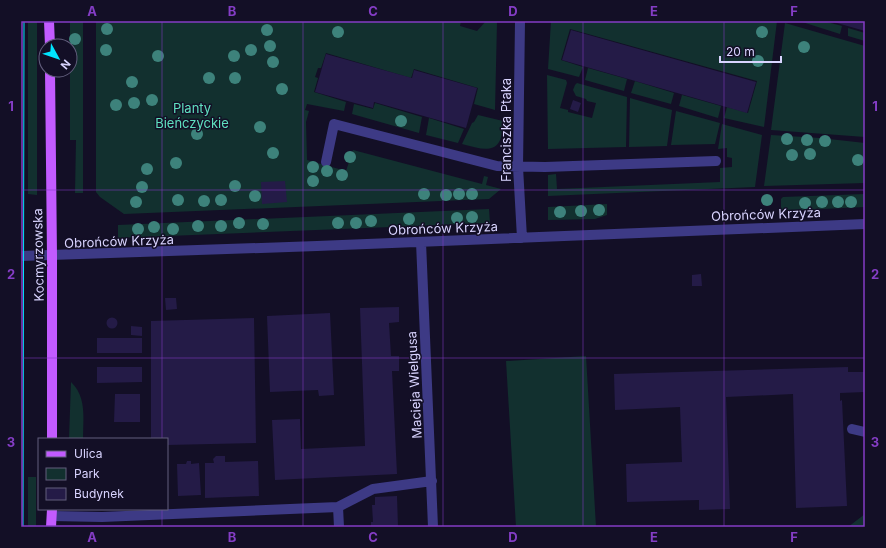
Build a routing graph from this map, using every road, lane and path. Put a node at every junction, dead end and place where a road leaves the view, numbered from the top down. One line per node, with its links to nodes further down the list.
1 (49, 21): 3 (main road)
2 (520, 21): 7 (street, Franciszka Ptaka)
3 (50, 38)
4 (50, 78): 12 (main road, Kocmyrzowska)
5 (716, 161): 7 (street)
6 (326, 162): 7 (street)
7 (518, 167): 9 (street, Franciszka Ptaka)
8 (865, 224): 9 (street, Obrońców Krzyża)
9 (522, 238): 10 (street, Obrońców Krzyża)
10 (421, 242): 12 (street, Obrońców Krzyża); 16 (street, Macieja Wielgusa)
11 (21, 256): 12 (street, Obrońców Krzyża)
12 (52, 256): 15 (main road, Kocmyrzowska)
13 (852, 429): 14 (street)
14 (865, 432)
15 (52, 438)
16 (432, 481): 17 (street); 21 (street, Macieja Wielgusa)
17 (338, 507): 18 (street); 20 (street)
18 (52, 513): 19 (main road)
19 (51, 527)
20 (339, 527)
21 (433, 527)

